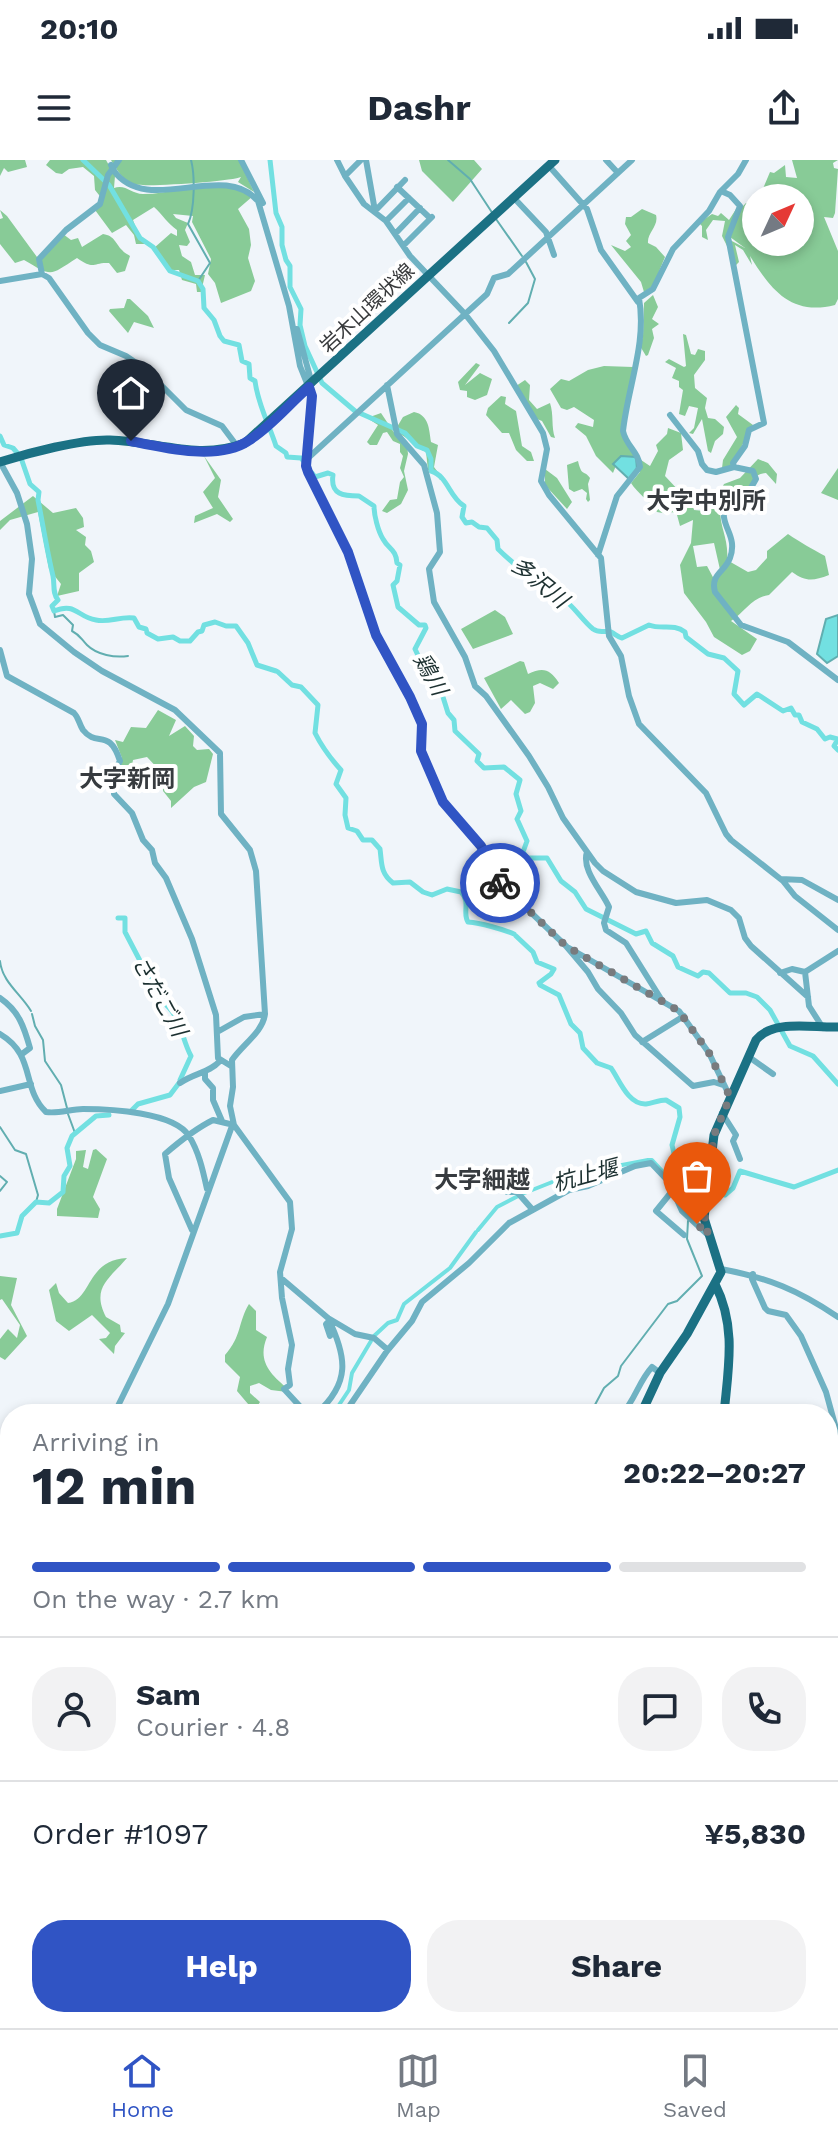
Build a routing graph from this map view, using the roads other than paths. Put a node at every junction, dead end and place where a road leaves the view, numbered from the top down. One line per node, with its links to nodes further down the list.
1 (119, 160): 29 (street)
2 (241, 160): 11 (street)
3 (364, 160): 12 (street); 13 (street)
4 (606, 160): 10 (street)
5 (632, 160): 10 (street)
6 (746, 160): 18 (street)
7 (339, 161): 13 (street)
8 (552, 163): 20 (main road, 岩木山環状線); 21 (street)
9 (111, 165): 15 (street)
10 (618, 173): 21 (street)
11 (247, 174): 15 (street); 34 (street)
12 (368, 175): 17 (street); 23 (street)
13 (345, 176): 17 (street)
14 (405, 180): 16 (street)
15 (236, 183): 34 (street)
16 (397, 187): 19 (street); 23 (street)
17 (353, 188): 23 (street)
18 (721, 191): 32 (street); 40 (street)
19 (409, 198): 22 (street); 24 (street)
20 (514, 198): 26 (street); 30 (main road, 岩木山環状線)
21 (584, 205): 26 (street); 32 (street)
22 (420, 208): 25 (street); 27 (street)
23 (375, 211): 24 (street)
24 (386, 221): 25 (street)
25 (395, 234): 27 (street)
26 (549, 237): 28 (street); 33 (street)
27 (404, 245): 30 (street)
28 (554, 255)
29 (42, 274): 31 (street); 37 (street)
30 (429, 275): 33 (street); 34 (main road, 岩木山環状線)
31 (0, 281)
32 (640, 305): 41 (street)
33 (465, 314): 35 (street); 41 (street)
34 (314, 382): 37 (main road, 岩木山環状線); 39 (street)
35 (387, 385): 39 (street); 44 (street)
36 (670, 415): 40 (street)
37 (237, 446): 38 (main road, 岩木山環状線)
38 (0, 462): 59 (street)
39 (306, 463): 50 (street)
40 (734, 467): 43 (street)
41 (598, 555): 45 (street)
42 (0, 650): 63 (street)
43 (838, 680)
44 (587, 852): 55 (street); 58 (street)
45 (781, 879): 46 (street); 47 (street)
46 (802, 880): 47 (street); 48 (street)
47 (791, 891): 51 (street)
48 (838, 900)
49 (535, 923): 50 (street)
50 (549, 930): 52 (street)
51 (838, 930)
52 (566, 946): 58 (street); 65 (street)
53 (836, 956): 54 (street)
54 (805, 972): 55 (street); 56 (street)
55 (780, 973): 56 (street)
56 (808, 997): 62 (street)
57 (0, 998): 66 (street)
58 (663, 1002): 60 (street)
59 (265, 1014): 63 (street); 69 (street)
60 (684, 1016): 65 (street); 74 (street)
61 (838, 1027): 62 (main road)
62 (823, 1028): 67 (main road)
63 (219, 1031): 68 (street)
64 (1, 1035): 66 (street)
65 (642, 1042): 74 (street)
66 (22, 1054): 73 (street)
67 (749, 1057): 71 (street); 76 (main road)
68 (220, 1061): 69 (street); 70 (street)
69 (231, 1066): 79 (street)
70 (205, 1072): 72 (street); 78 (street)
71 (773, 1074)
72 (180, 1083)
73 (31, 1084): 75 (street); 80 (street)
74 (723, 1085): 76 (street)
75 (0, 1091)
76 (730, 1097): 77 (main road)
77 (722, 1113): 81 (street); 88 (main road)
78 (222, 1121): 79 (street); 80 (street)
79 (233, 1126): 82 (street); 91 (street)
80 (188, 1133): 82 (street); 86 (street)
81 (740, 1159)
82 (207, 1189): 86 (street)
83 (504, 1189): 85 (street)
84 (673, 1190): 85 (street); 87 (street); 88 (street)
85 (532, 1209): 96 (street)
86 (192, 1230): 98 (street)
87 (684, 1235)
88 (708, 1235): 89 (main road)
89 (721, 1269): 90 (street); 92 (main road)
90 (753, 1274): 93 (street); 105 (street)
91 (281, 1278): 94 (street); 99 (street)
92 (715, 1284): 97 (main road); 104 (main road)
93 (838, 1317)
94 (328, 1320): 95 (street); 96 (street); 100 (street)
95 (330, 1336)
96 (388, 1350): 101 (street)
97 (660, 1373): 102 (street); 103 (main road)
98 (119, 1404)
99 (298, 1404)
100 (340, 1404)
101 (343, 1404)
102 (630, 1404)
103 (646, 1404)
104 (725, 1404)
105 (829, 1404)

